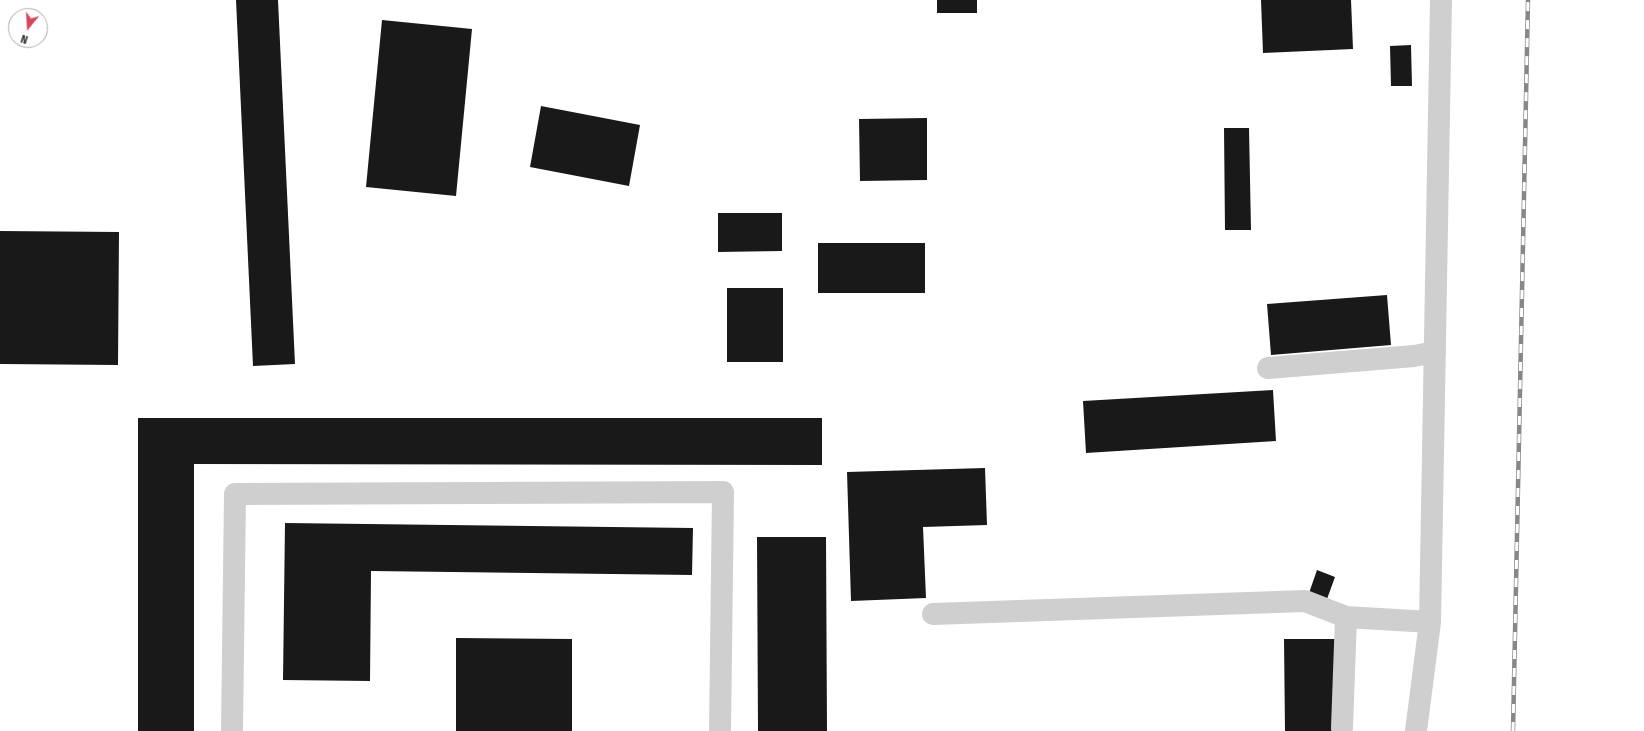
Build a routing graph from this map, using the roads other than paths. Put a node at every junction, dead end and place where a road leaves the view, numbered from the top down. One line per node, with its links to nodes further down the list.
1 (1440, 0): 2 (lane)
2 (1435, 352): 3 (lane); 6 (lane)
3 (1268, 368)
4 (933, 614): 5 (lane)
5 (1346, 617): 6 (lane); 7 (lane)
6 (1430, 622): 10 (lane)
7 (1342, 728)
8 (232, 731): 9 (lane)
9 (720, 731)
10 (1416, 731)

